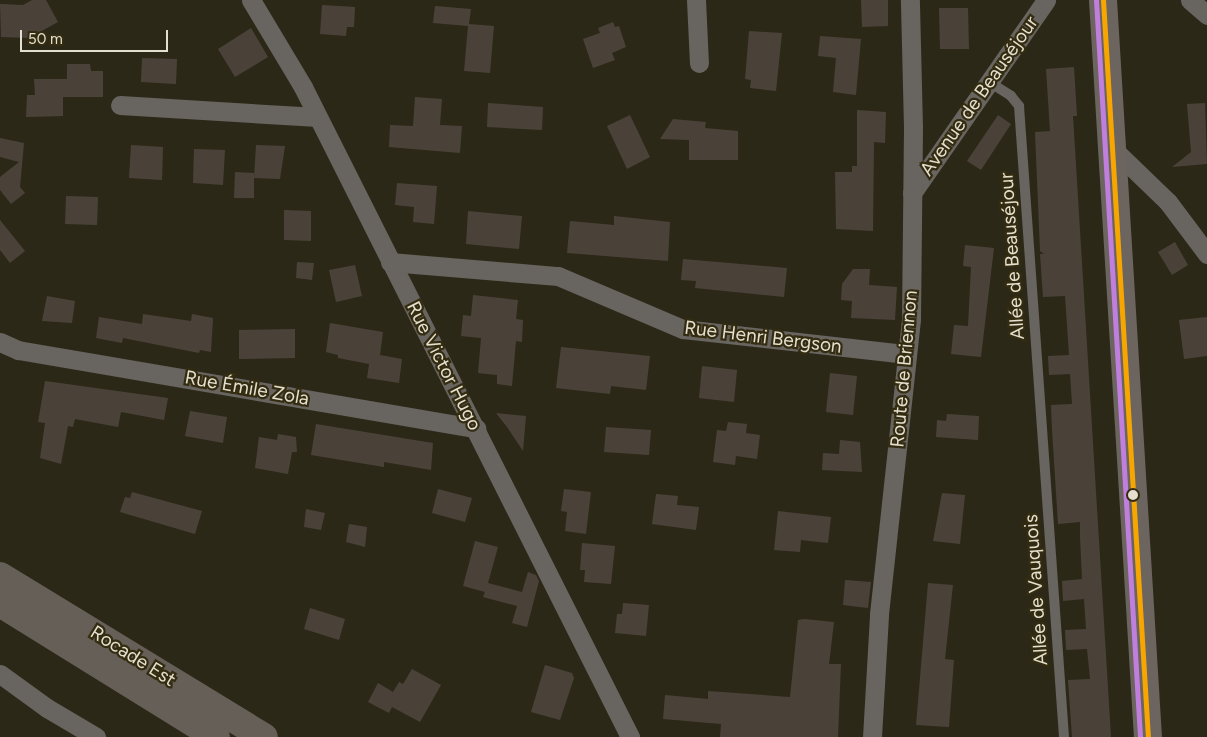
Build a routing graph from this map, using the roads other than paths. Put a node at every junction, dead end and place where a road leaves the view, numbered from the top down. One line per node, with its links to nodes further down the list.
1 (251, 0): 11 (street, Rue Victor Hugo)
2 (696, 0): 8 (street)
3 (910, 0): 13 (street, Route de Briennon)
4 (1046, 0): 9 (street, Avenue de Beauséjour)
5 (1103, 0): 12 (main road)
6 (1190, 0): 7 (street)
7 (1207, 15)
8 (699, 63)
9 (989, 82): 13 (street, Avenue de Beauséjour); 19 (lane, Allée de Beauséjour)
10 (120, 105): 11 (street)
11 (318, 117): 15 (street, Rue Victor Hugo)
12 (1110, 146): 14 (street); 29 (main road)
13 (912, 193): 17 (street, Route de Briennon)
14 (1207, 254)
15 (390, 262): 17 (street, Rue Henri Bergson); 18 (street, Rue Victor Hugo)
16 (0, 342): 18 (street, Rue Émile Zola)
17 (907, 354): 27 (street, Route de Briennon)
18 (476, 428): 26 (street, Rue Victor Hugo)
19 (1043, 441): 28 (lane, Allée de Vauquois)
20 (0, 576): 25 (highway, Rocade Est)
21 (0, 603): 24 (highway, Rocade Est)
22 (0, 674): 23 (street)
23 (96, 737)
24 (216, 737)
25 (264, 737)
26 (630, 737)
27 (872, 737)
28 (1064, 737)
29 (1148, 737)

